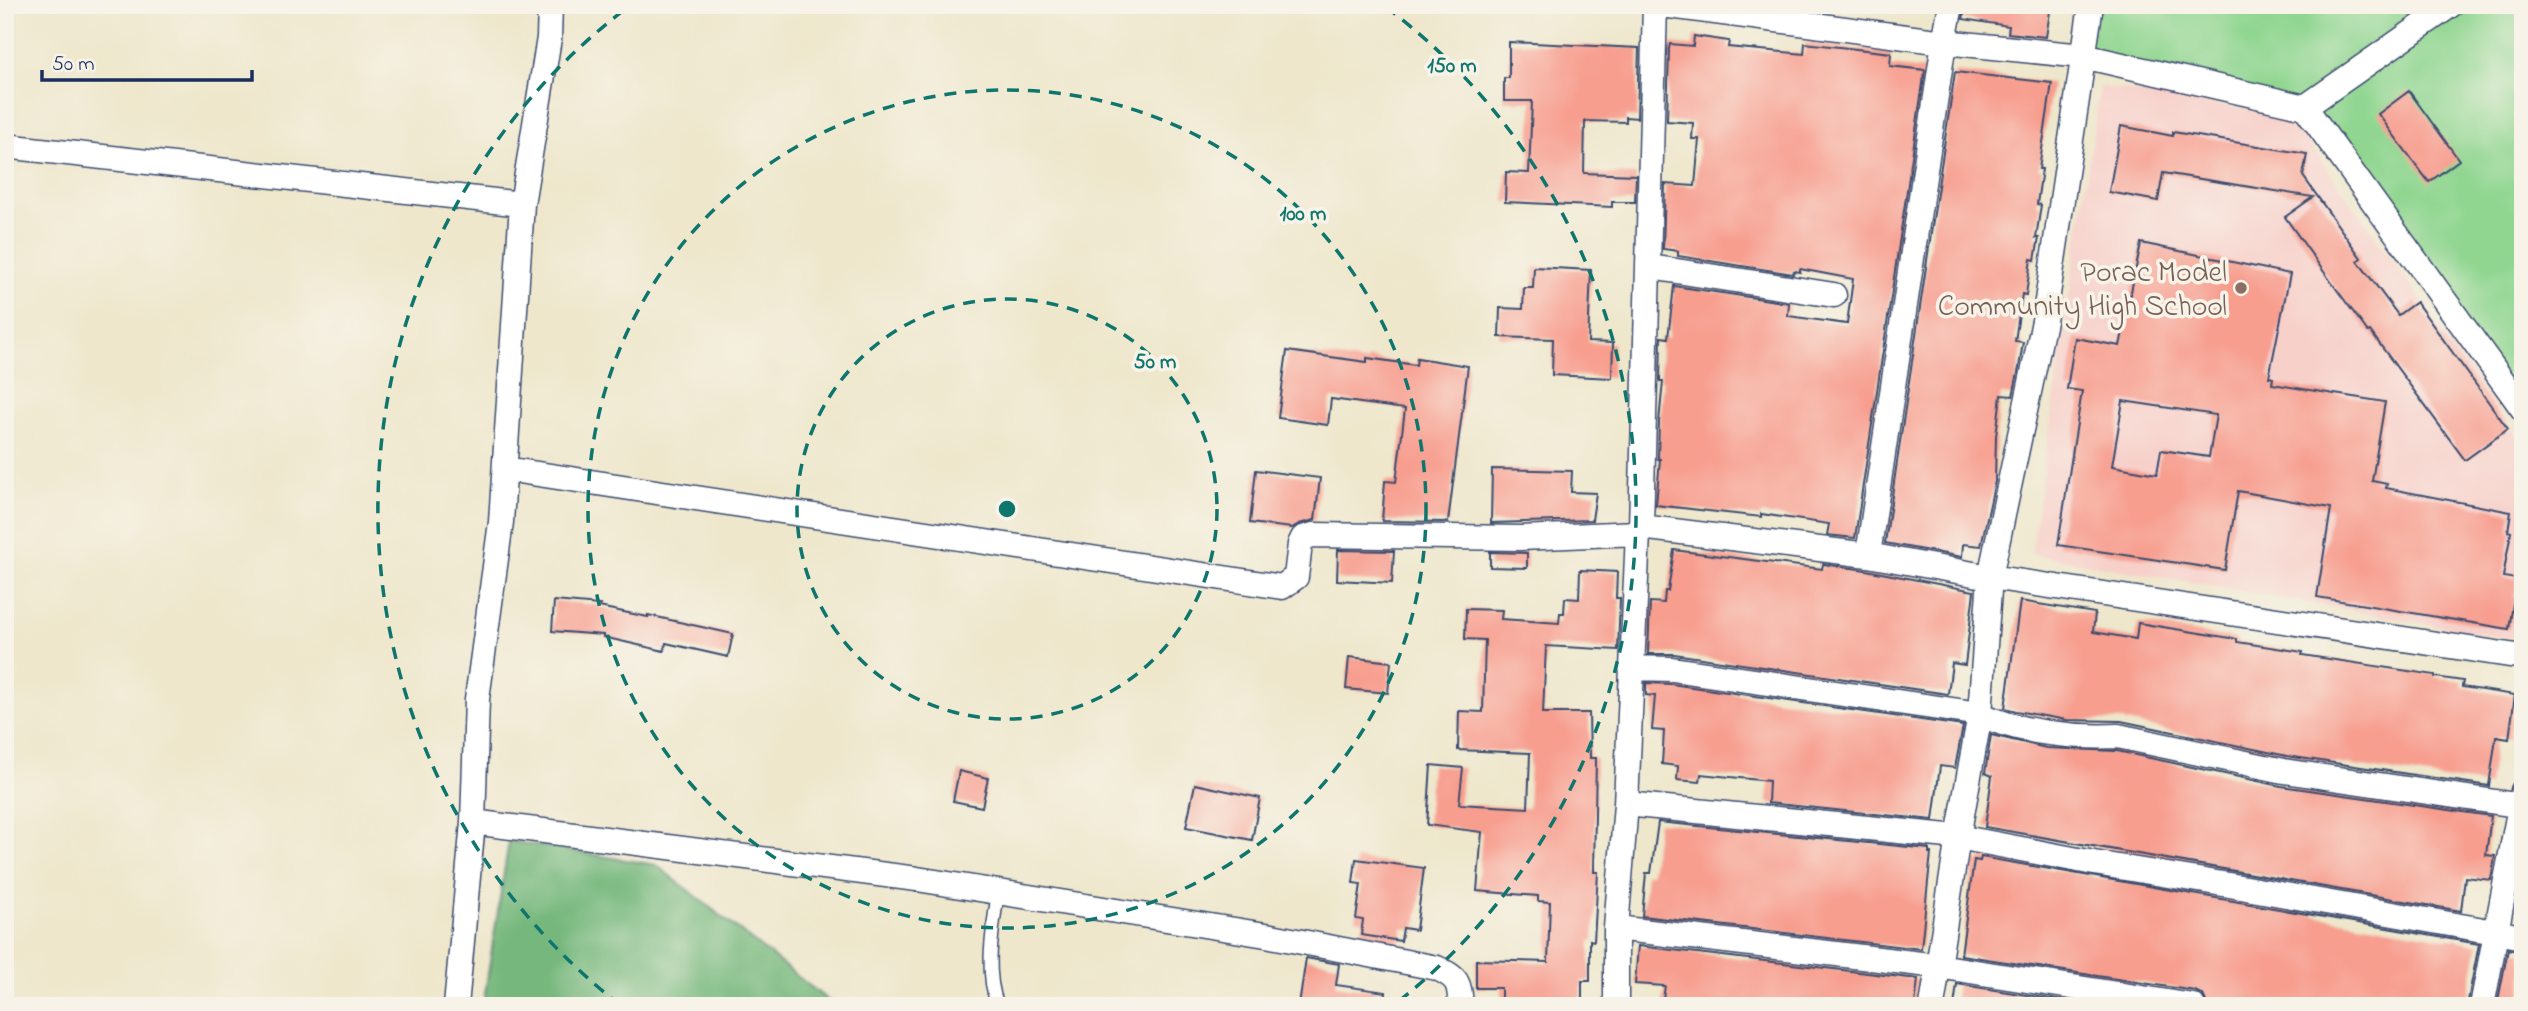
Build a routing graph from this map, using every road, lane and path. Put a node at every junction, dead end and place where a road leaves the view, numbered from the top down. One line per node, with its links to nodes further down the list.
1 (551, 5): 11 (street)
2 (1655, 5): 12 (street)
3 (1662, 5): 7 (street)
4 (1951, 5): 7 (street)
5 (2091, 5): 8 (street)
6 (2451, 5): 9 (street)
7 (1944, 42): 8 (street); 17 (street)
8 (2082, 55): 9 (street); 18 (street)
9 (2305, 107): 14 (street)
10 (5, 146): 11 (street)
11 (522, 204): 15 (street)
12 (1650, 267): 13 (street); 16 (street)
13 (1834, 295)
14 (2523, 409)
15 (505, 469): 16 (street); 24 (street)
16 (1640, 530): 17 (street); 20 (street)
17 (1868, 555): 18 (street)
18 (1990, 577): 19 (street); 21 (street)
19 (2523, 657)
20 (1631, 668): 21 (street); 23 (street)
21 (1980, 714): 22 (street); 25 (street)
22 (2522, 801): 28 (street)
23 (1626, 804): 25 (street); 27 (street)
24 (473, 822): 26 (street); 32 (street)
25 (1958, 837): 28 (street); 30 (street)
26 (998, 892): 33 (lane); 34 (street)
27 (1616, 928): 30 (street); 35 (street)
28 (2497, 933): 29 (street); 38 (street)
29 (2523, 937)
30 (1938, 966): 31 (street); 36 (street)
31 (2088, 998): 37 (street)
32 (456, 1006)
33 (998, 1006)
34 (1461, 1006)
35 (1616, 1006)
36 (1932, 1006)
37 (2193, 1006)
38 (2482, 1006)

